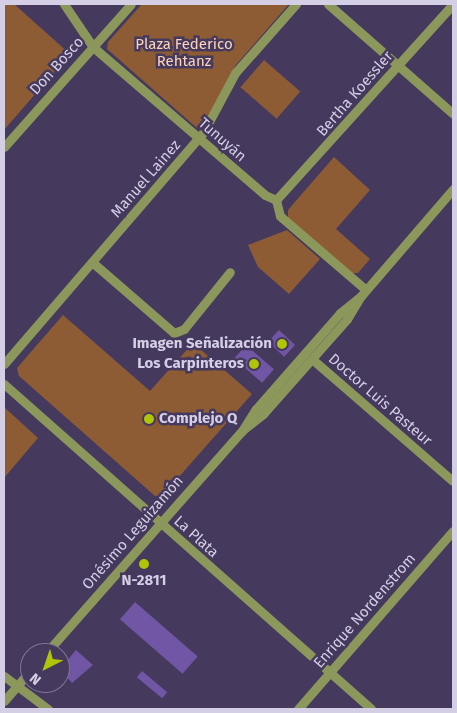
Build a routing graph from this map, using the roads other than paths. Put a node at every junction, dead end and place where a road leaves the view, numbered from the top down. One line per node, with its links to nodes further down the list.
1 (64, 4): 6 (street, Tunuyán)
2 (131, 4): 6 (street, Don Bosco)
3 (296, 4): 9 (street, Manuel Lainez)
4 (328, 4): 7 (street)
5 (453, 4): 7 (street, Bertha Koessler)
6 (93, 47): 9 (street, Tunuyán); 10 (street, Don Bosco)
7 (398, 66): 8 (street); 12 (street, Bertha Koessler)
8 (453, 114)
9 (199, 139): 12 (street, Tunuyán); 13 (street, Manuel Lainez)
10 (4, 147)
11 (453, 189): 15 (street, Onésimo Leguizamón)
12 (276, 200): 15 (street)
13 (92, 262): 14 (street); 17 (street, Manuel Lainez)
14 (230, 272)
15 (363, 293): 16 (street, Onésimo Leguizamón); 19 (street, Onésimo Leguizamón)
16 (312, 359): 19 (street, Onésimo Leguizamón); 20 (street, Doctor Luis Pasteur)
17 (4, 364)
18 (4, 384): 21 (street, La Plata)
19 (242, 430): 21 (street, Onésimo Leguizamón)
20 (453, 481)
21 (160, 524): 23 (street, Onésimo Leguizamón); 24 (street, La Plata)
22 (453, 531): 24 (street, Enrique Nordenstrom)
23 (55, 643)
24 (330, 673): 30 (street, Enrique Nordenstrom); 31 (street, La Plata)
25 (4, 676): 27 (street)
26 (20, 683): 27 (street)
27 (18, 685): 28 (street); 29 (street)
28 (4, 701)
29 (48, 709)
30 (298, 709)
31 (371, 709)

